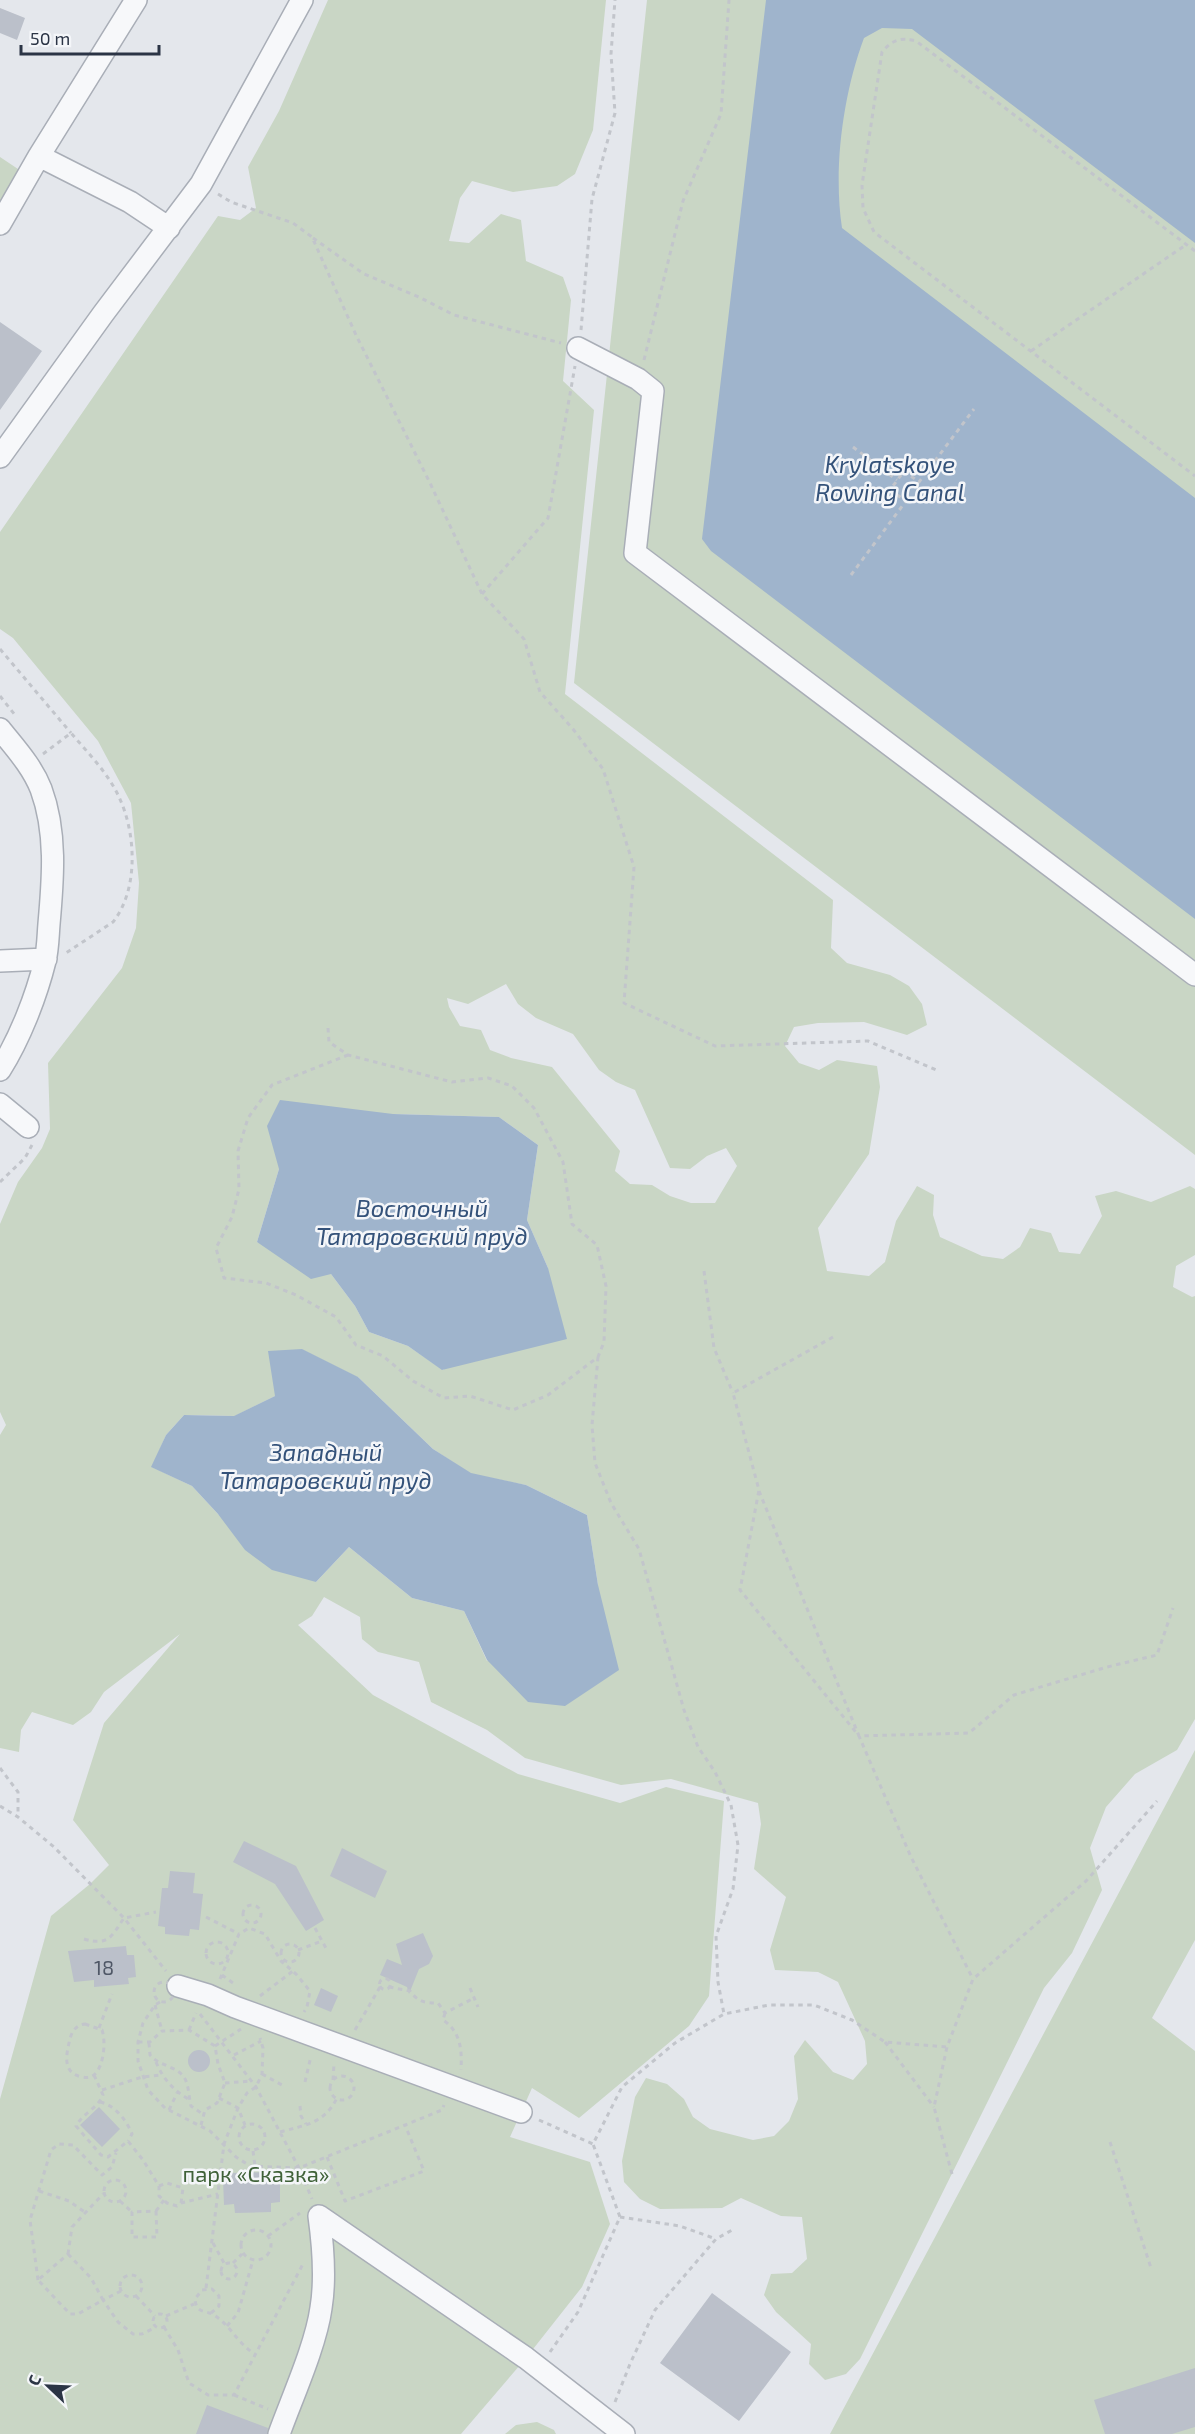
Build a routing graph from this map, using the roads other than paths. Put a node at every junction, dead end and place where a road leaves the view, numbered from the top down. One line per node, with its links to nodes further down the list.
1 (136, 0): 3 (street)
2 (303, 0): 5 (street)
3 (39, 156): 4 (street); 5 (street)
4 (0, 224)
5 (169, 228): 7 (street)
6 (578, 348): 11 (street)
7 (0, 458)
8 (0, 729): 9 (street)
9 (54, 958): 10 (street); 12 (street)
10 (0, 961)
11 (1195, 975)
12 (0, 1069)
13 (0, 1104): 14 (street)
14 (28, 1127)
15 (178, 1986): 16 (street)
16 (521, 2112)
17 (282, 2425): 18 (street)
18 (616, 2428)

